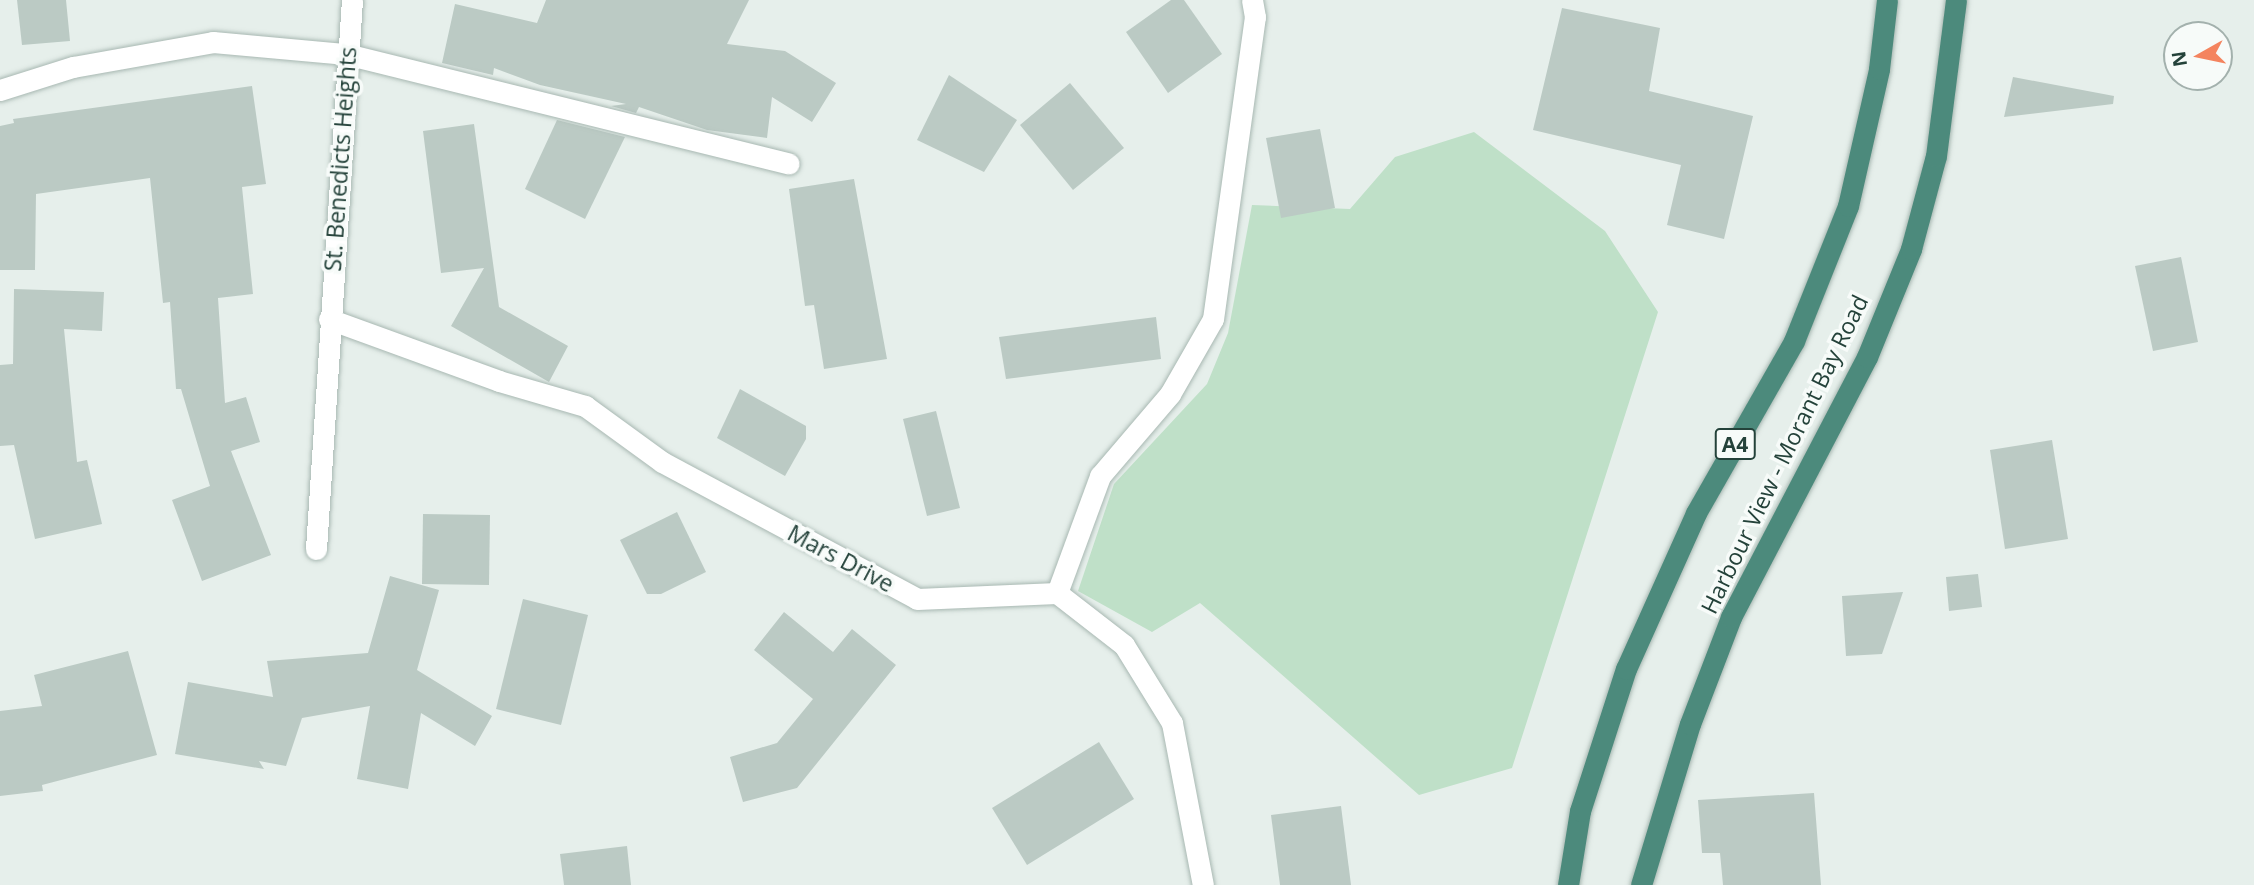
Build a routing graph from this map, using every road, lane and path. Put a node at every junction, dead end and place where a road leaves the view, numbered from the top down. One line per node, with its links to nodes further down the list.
1 (352, 0): 5 (street, St. Benedicts Heights)
2 (1252, 0): 10 (street)
3 (1887, 0): 12 (highway, Harbour View - Morant Bay Road / A4)
4 (1956, 0): 13 (highway, Harbour View - Morant Bay Road)
5 (346, 54): 6 (street); 7 (street); 8 (street, St. Benedicts Heights)
6 (0, 90)
7 (789, 164)
8 (330, 319): 9 (street, St. Benedicts Heights); 10 (street, Mars Drive)
9 (316, 549)
10 (1057, 593): 11 (street)
11 (1203, 885)
12 (1568, 885)
13 (1642, 885)

